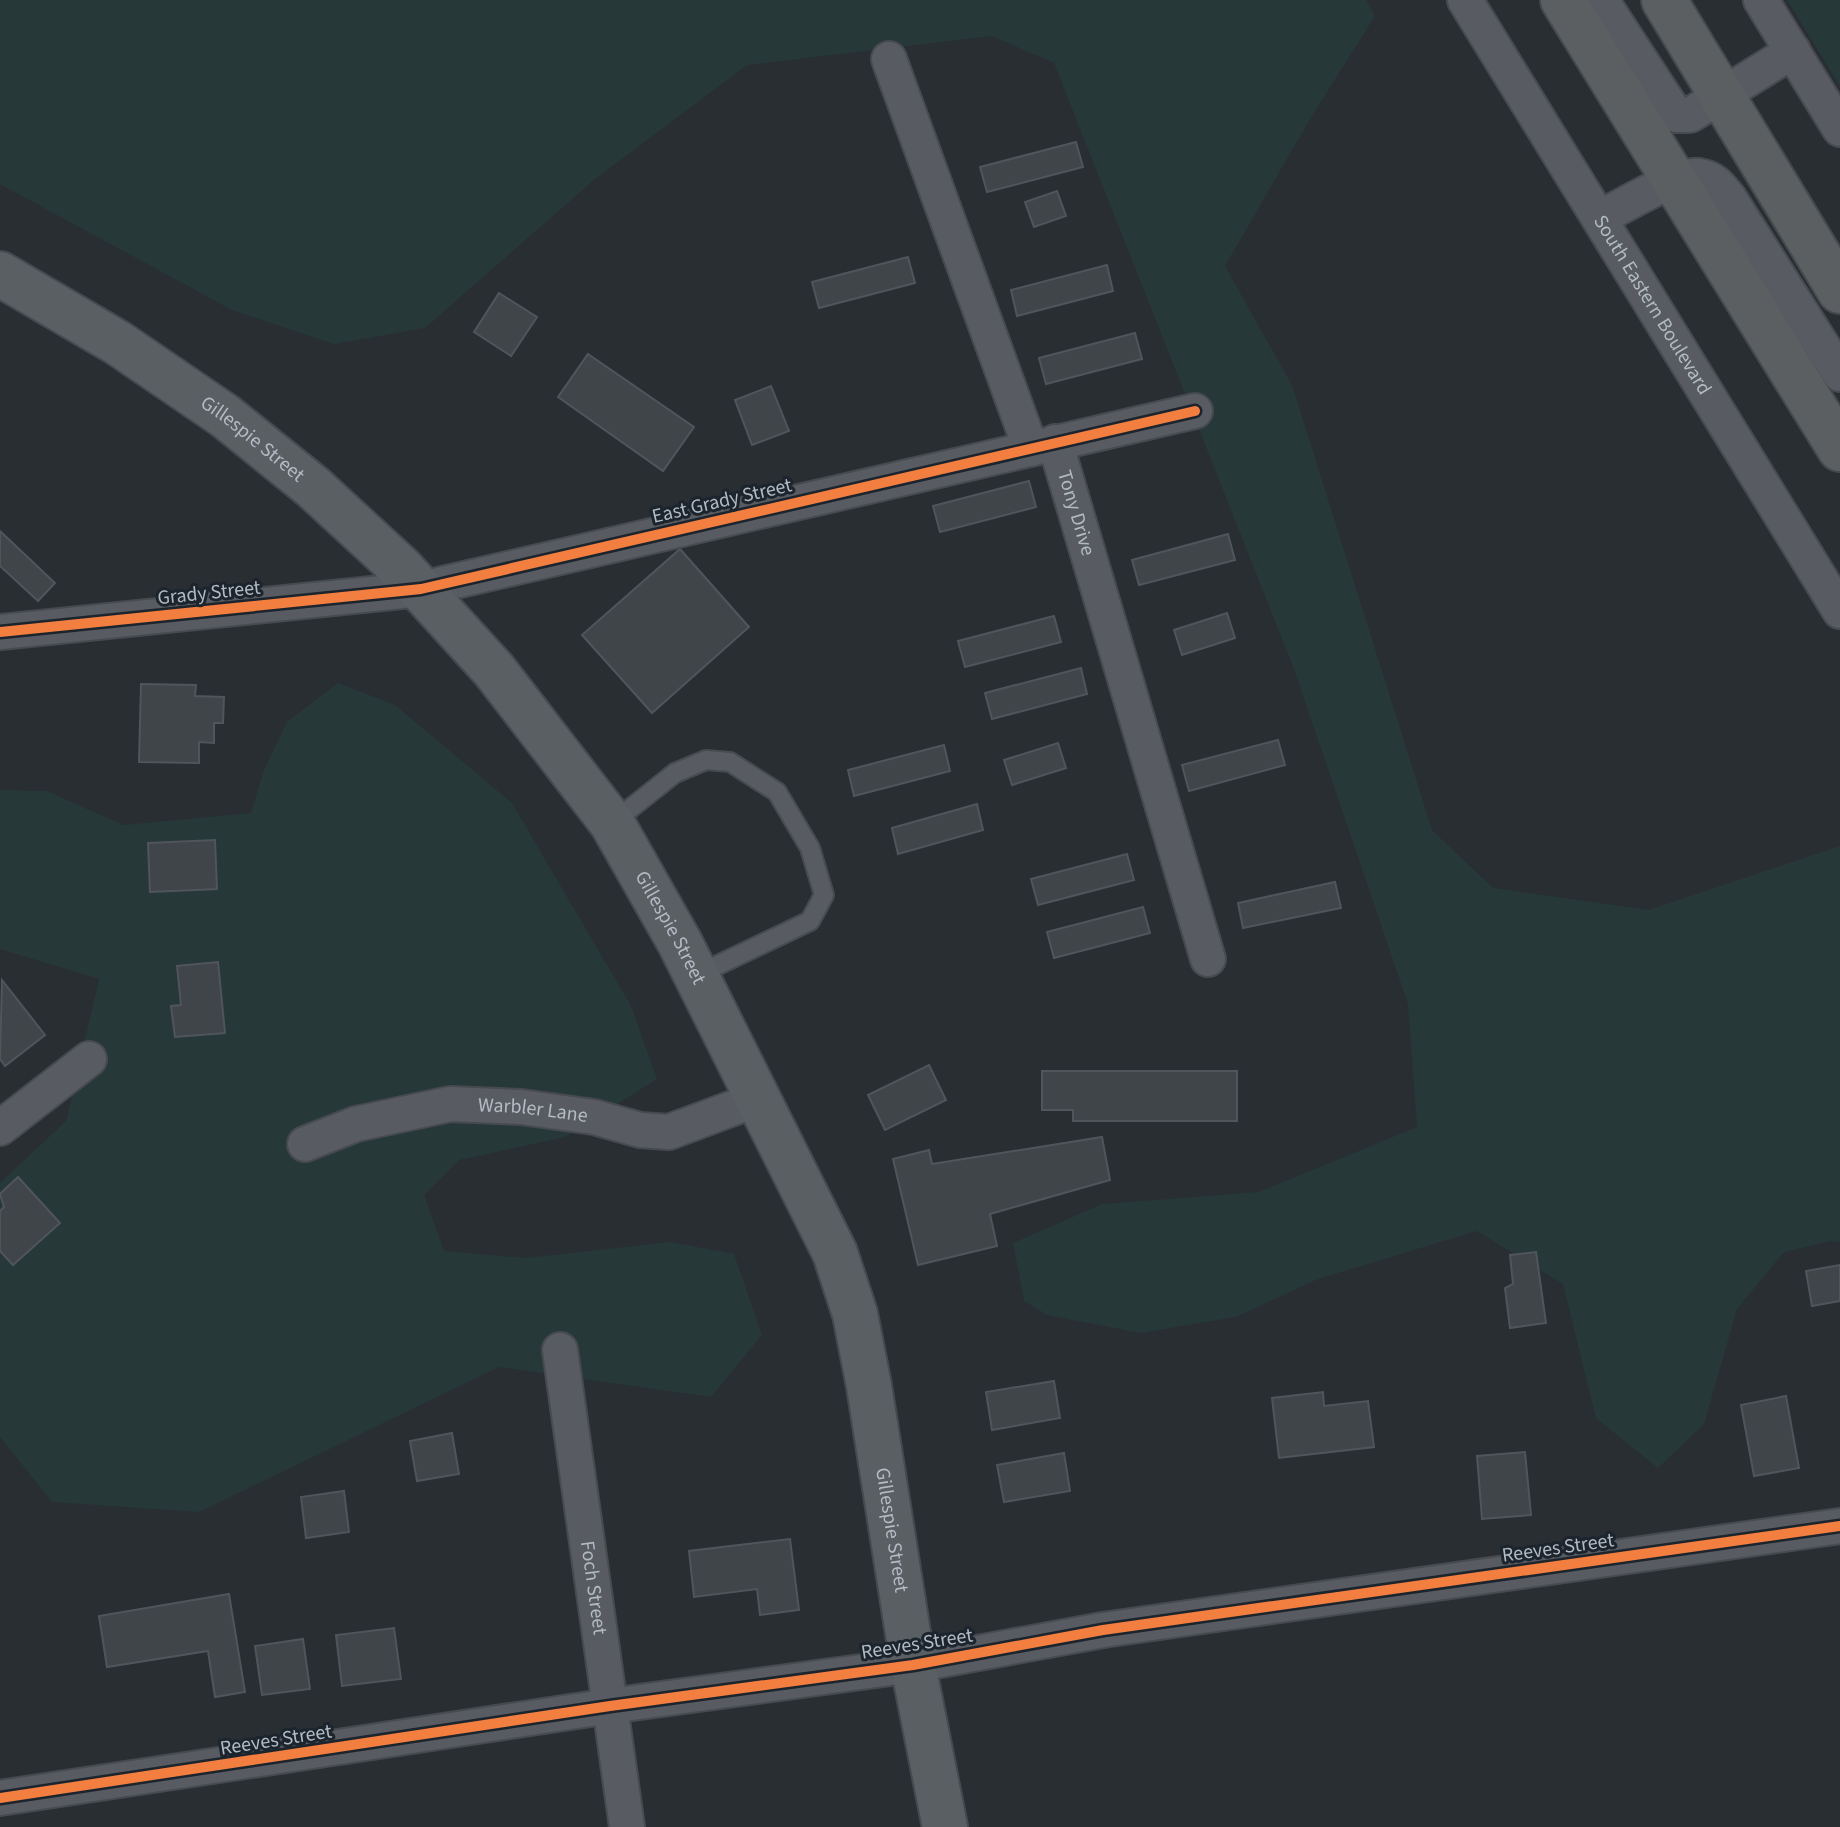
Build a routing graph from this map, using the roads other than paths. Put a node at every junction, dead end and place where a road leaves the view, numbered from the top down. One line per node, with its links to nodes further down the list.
1 (1465, 0): 11 (street, South Eastern Boulevard)
2 (1563, 0): 10 (highway)
3 (1601, 0): 8 (street)
4 (1664, 0): 8 (highway)
5 (1761, 0): 6 (street)
6 (1793, 51): 8 (street); 9 (street)
7 (889, 59): 16 (street, Tony Drive)
8 (1722, 94): 13 (highway)
9 (1840, 129)
10 (1674, 181): 11 (street); 14 (street); 17 (highway)
11 (1599, 218): 19 (street, South Eastern Boulevard)
12 (0, 274): 18 (main road, Gillespie Street)
13 (1840, 291)
14 (1840, 374)
15 (1195, 411): 16 (street, East Grady Street)
16 (1043, 446): 18 (street, East Grady Street); 22 (street, Tony Drive)
17 (1840, 449)
18 (421, 589): 20 (street, Grady Street); 21 (main road, Gillespie Street)
19 (1840, 611)
20 (0, 632)
21 (612, 823): 23 (main road, Gillespie Street); 23 (lane)
22 (1208, 959)
23 (697, 975): 25 (main road, Gillespie Street)
24 (89, 1059): 26 (street)
25 (760, 1098): 27 (street, Warbler Lane); 30 (main road, Gillespie Street)
26 (0, 1128)
27 (305, 1144)
28 (560, 1350): 31 (street, Foch Street)
29 (1840, 1526): 30 (street, Reeves Street)
30 (913, 1665): 31 (street, Reeves Street); 34 (main road, Gillespie Street)
31 (610, 1706): 32 (street, Reeves Street); 33 (street, Foch Street)
32 (0, 1798)
33 (627, 1827)
34 (945, 1827)

